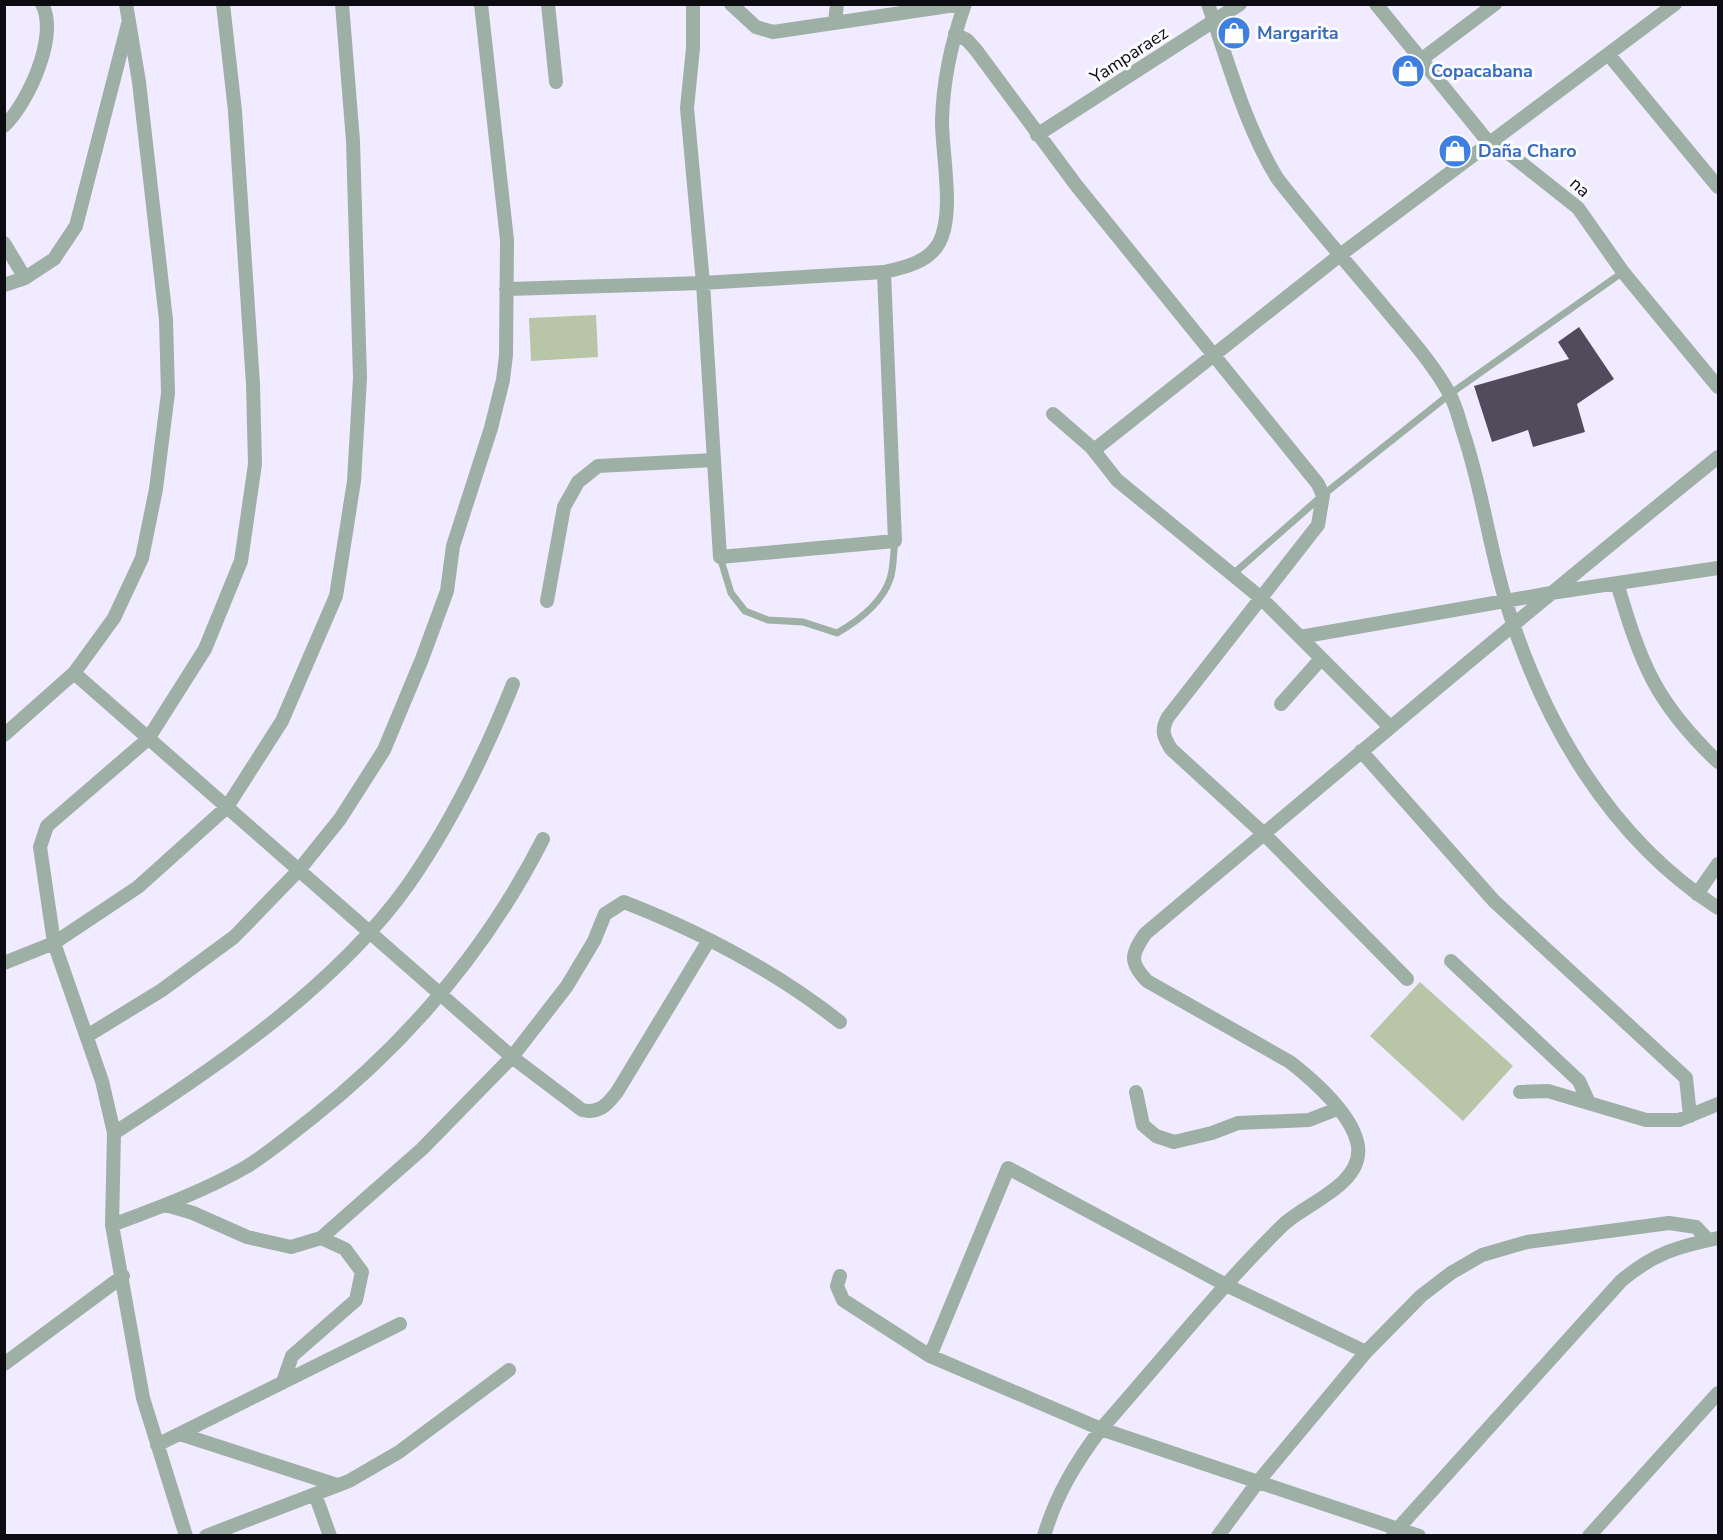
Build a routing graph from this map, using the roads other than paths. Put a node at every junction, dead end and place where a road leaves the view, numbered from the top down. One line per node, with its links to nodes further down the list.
1 (42, 4): 22 (street)
2 (223, 4): 59 (street)
3 (342, 4): 62 (street)
4 (481, 4): 33 (street)
5 (548, 4): 21 (street)
6 (693, 4): 31 (street)
7 (731, 4): 17 (street)
8 (837, 4): 17 (street)
9 (963, 4): 17 (street); 18 (street)
10 (1208, 4): 16 (street)
11 (1240, 4): 16 (street, Yamparaez)
12 (1376, 4): 20 (street, na)
13 (1495, 4): 20 (street)
14 (1675, 4): 19 (street)
15 (130, 8): 30 (street); 54 (street)
16 (1214, 21): 23 (street, Yamparaez); 27 (street)
17 (834, 22)
18 (955, 34): 23 (street); 28 (street)
19 (1609, 55): 24 (street); 25 (street)
20 (1422, 59): 24 (street, na)
21 (556, 82)
22 (4, 126)
23 (1037, 135): 34 (street)
24 (1490, 144): 27 (street); 29 (street, na)
25 (1719, 187)
26 (4, 243): 30 (street)
27 (1340, 255): 34 (street); 36 (street)
28 (884, 272): 31 (street); 42 (street)
29 (1623, 272): 35 (street, na); 36 (lane)
30 (25, 278): 32 (street)
31 (703, 283): 33 (street); 40 (street)
32 (4, 285)
33 (506, 289): 66 (street)
34 (1213, 354): 38 (street); 41 (street)
35 (1719, 387)
36 (1450, 394): 41 (lane); 50 (street)
37 (1053, 414): 38 (street)
38 (1094, 450): 45 (street)
39 (1719, 457): 47 (street)
40 (714, 460): 43 (street); 49 (street)
41 (1323, 495): 45 (lane); 48 (street)
42 (895, 541): 43 (street); 43 (lane)
43 (720, 556)
44 (1719, 568): 46 (street)
45 (1232, 575): 48 (street)
46 (1617, 583): 47 (street); 61 (street)
47 (1551, 592): 50 (street); 51 (street)
48 (1261, 598): 52 (street); 63 (street)
49 (547, 601)
50 (1506, 603): 51 (street); 52 (street)
51 (1514, 622): 57 (street); 67 (street)
52 (1300, 637): 53 (street)
53 (1320, 660): 56 (street); 57 (street)
54 (74, 673): 58 (street); 59 (street)
55 (513, 684): 69 (street)
56 (1281, 704)
57 (1390, 727): 60 (street)
58 (4, 735)
59 (148, 739): 62 (street); 71 (street)
60 (1361, 751): 63 (street); 84 (street)
61 (1719, 762)
62 (227, 807): 66 (street); 71 (street)
63 (1264, 834): 74 (street); 83 (street)
64 (543, 839): 75 (street)
65 (1719, 864): 67 (street)
66 (299, 870): 69 (street); 77 (street)
67 (1697, 894): 68 (street)
68 (1719, 908)
69 (370, 932): 75 (street); 85 (street)
70 (709, 940): 76 (street); 78 (street); 78 (street)
71 (54, 943): 73 (street); 77 (street)
72 (1450, 960): 81 (street)
73 (4, 963)
74 (1407, 979)
75 (441, 994): 78 (street); 86 (street)
76 (840, 1022)
77 (87, 1036): 85 (street)
78 (512, 1057): 88 (street)
79 (1136, 1092): 83 (street)
80 (1520, 1092): 81 (street)
81 (1589, 1103): 84 (street)
82 (1719, 1104): 84 (street)
83 (1337, 1109): 92 (street)
84 (1690, 1116)
85 (114, 1133): 87 (street)
86 (166, 1205): 87 (street); 88 (street)
87 (112, 1225): 90 (street)
88 (321, 1238): 98 (street)
89 (1713, 1239): 94 (street); 106 (street)
90 (123, 1276): 96 (street); 102 (street)
91 (840, 1276): 95 (street)
92 (1228, 1286): 94 (street); 95 (street); 100 (street)
93 (400, 1324): 98 (street)
94 (1365, 1352): 103 (street)
95 (930, 1356): 100 (street)
96 (4, 1364)
97 (509, 1370): 104 (street)
98 (283, 1382): 101 (street)
99 (1719, 1393): 113 (street)
100 (1101, 1429): 103 (street); 110 (street)
101 (180, 1434): 102 (street); 104 (street)
102 (157, 1445): 107 (street)
103 (1257, 1483): 106 (street); 111 (street)
104 (337, 1485): 105 (street)
105 (315, 1494): 108 (street); 109 (street)
106 (1395, 1532): 112 (street)
107 (186, 1536)
108 (206, 1536)
109 (330, 1536)
110 (1044, 1536)
111 (1218, 1536)
112 (1419, 1536)
113 (1589, 1536)

